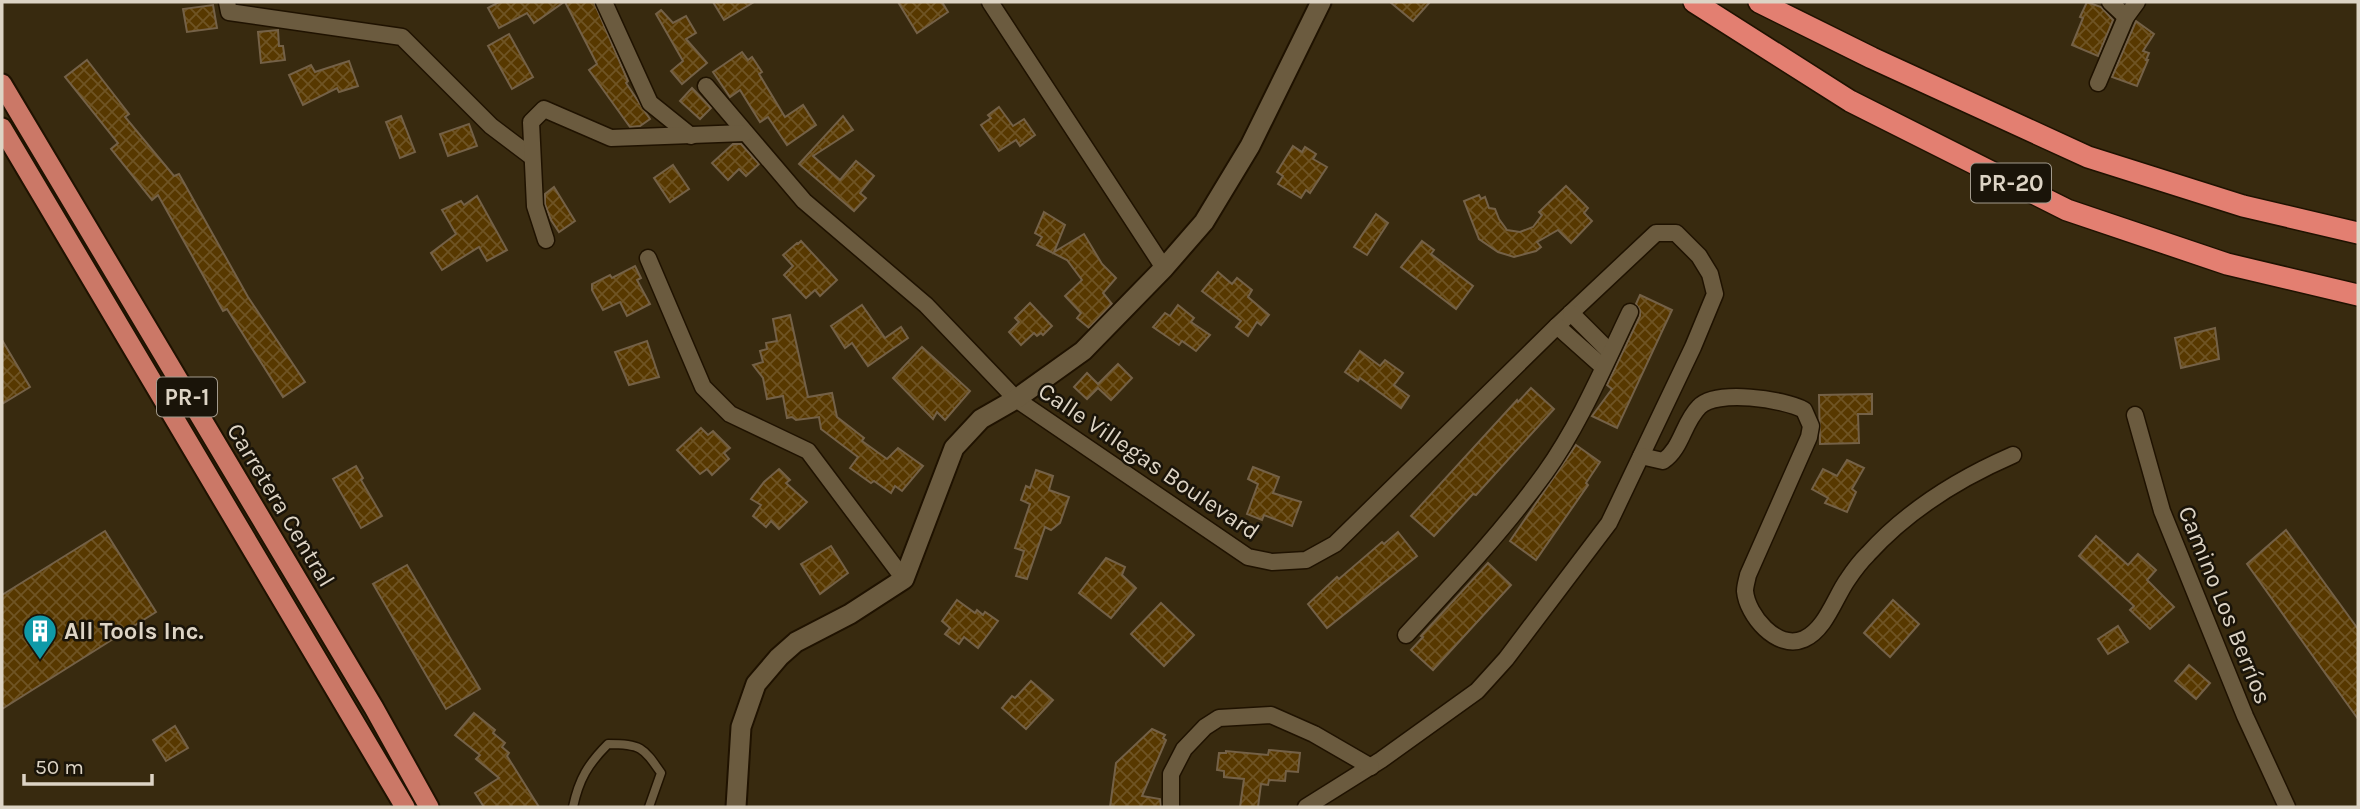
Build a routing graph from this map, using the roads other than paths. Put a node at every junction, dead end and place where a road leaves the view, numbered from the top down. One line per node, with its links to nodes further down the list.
1 (227, 2): 16 (street)
2 (604, 2): 15 (street)
3 (990, 2): 20 (street)
4 (1321, 2): 20 (street)
5 (1694, 2): 21 (highway, PR-20)
6 (1759, 2): 17 (highway, PR-20)
7 (2110, 2): 9 (street)
8 (2137, 2): 9 (street)
9 (2126, 17): 10 (street)
10 (2098, 83)
11 (2, 84): 35 (highway, Carretera Central / PR-1)
12 (706, 86): 14 (street, Calle Villegas Boulevard)
13 (2, 128): 34 (highway, Carretera Central / PR-1)
14 (745, 133): 15 (street); 27 (street, Calle Villegas Boulevard)
15 (691, 136): 16 (street)
16 (532, 157): 18 (street)
17 (2358, 233)
18 (546, 240)
19 (648, 258): 31 (street)
20 (1164, 268): 27 (street)
21 (2358, 295)
22 (1630, 312): 25 (street)
23 (1571, 313): 24 (street, Calle Villegas Boulevard); 25 (street); 30 (street, Calle Villegas Boulevard)
24 (1557, 326): 26 (street); 27 (street, Calle Villegas Boulevard)
25 (1611, 352): 26 (street)
26 (1603, 367): 32 (street)
27 (1016, 400): 31 (street)
28 (2135, 415): 41 (street, Camino Los Berríos)
29 (2013, 455): 30 (street)
30 (1640, 456): 33 (street)
31 (904, 579): 38 (street)
32 (1406, 635)
33 (1371, 767): 39 (street); 40 (street)
34 (405, 807)
35 (429, 807)
36 (573, 807): 37 (lane)
37 (649, 807)
38 (736, 807)
39 (1171, 807)
40 (1306, 807)
41 (2287, 807)

